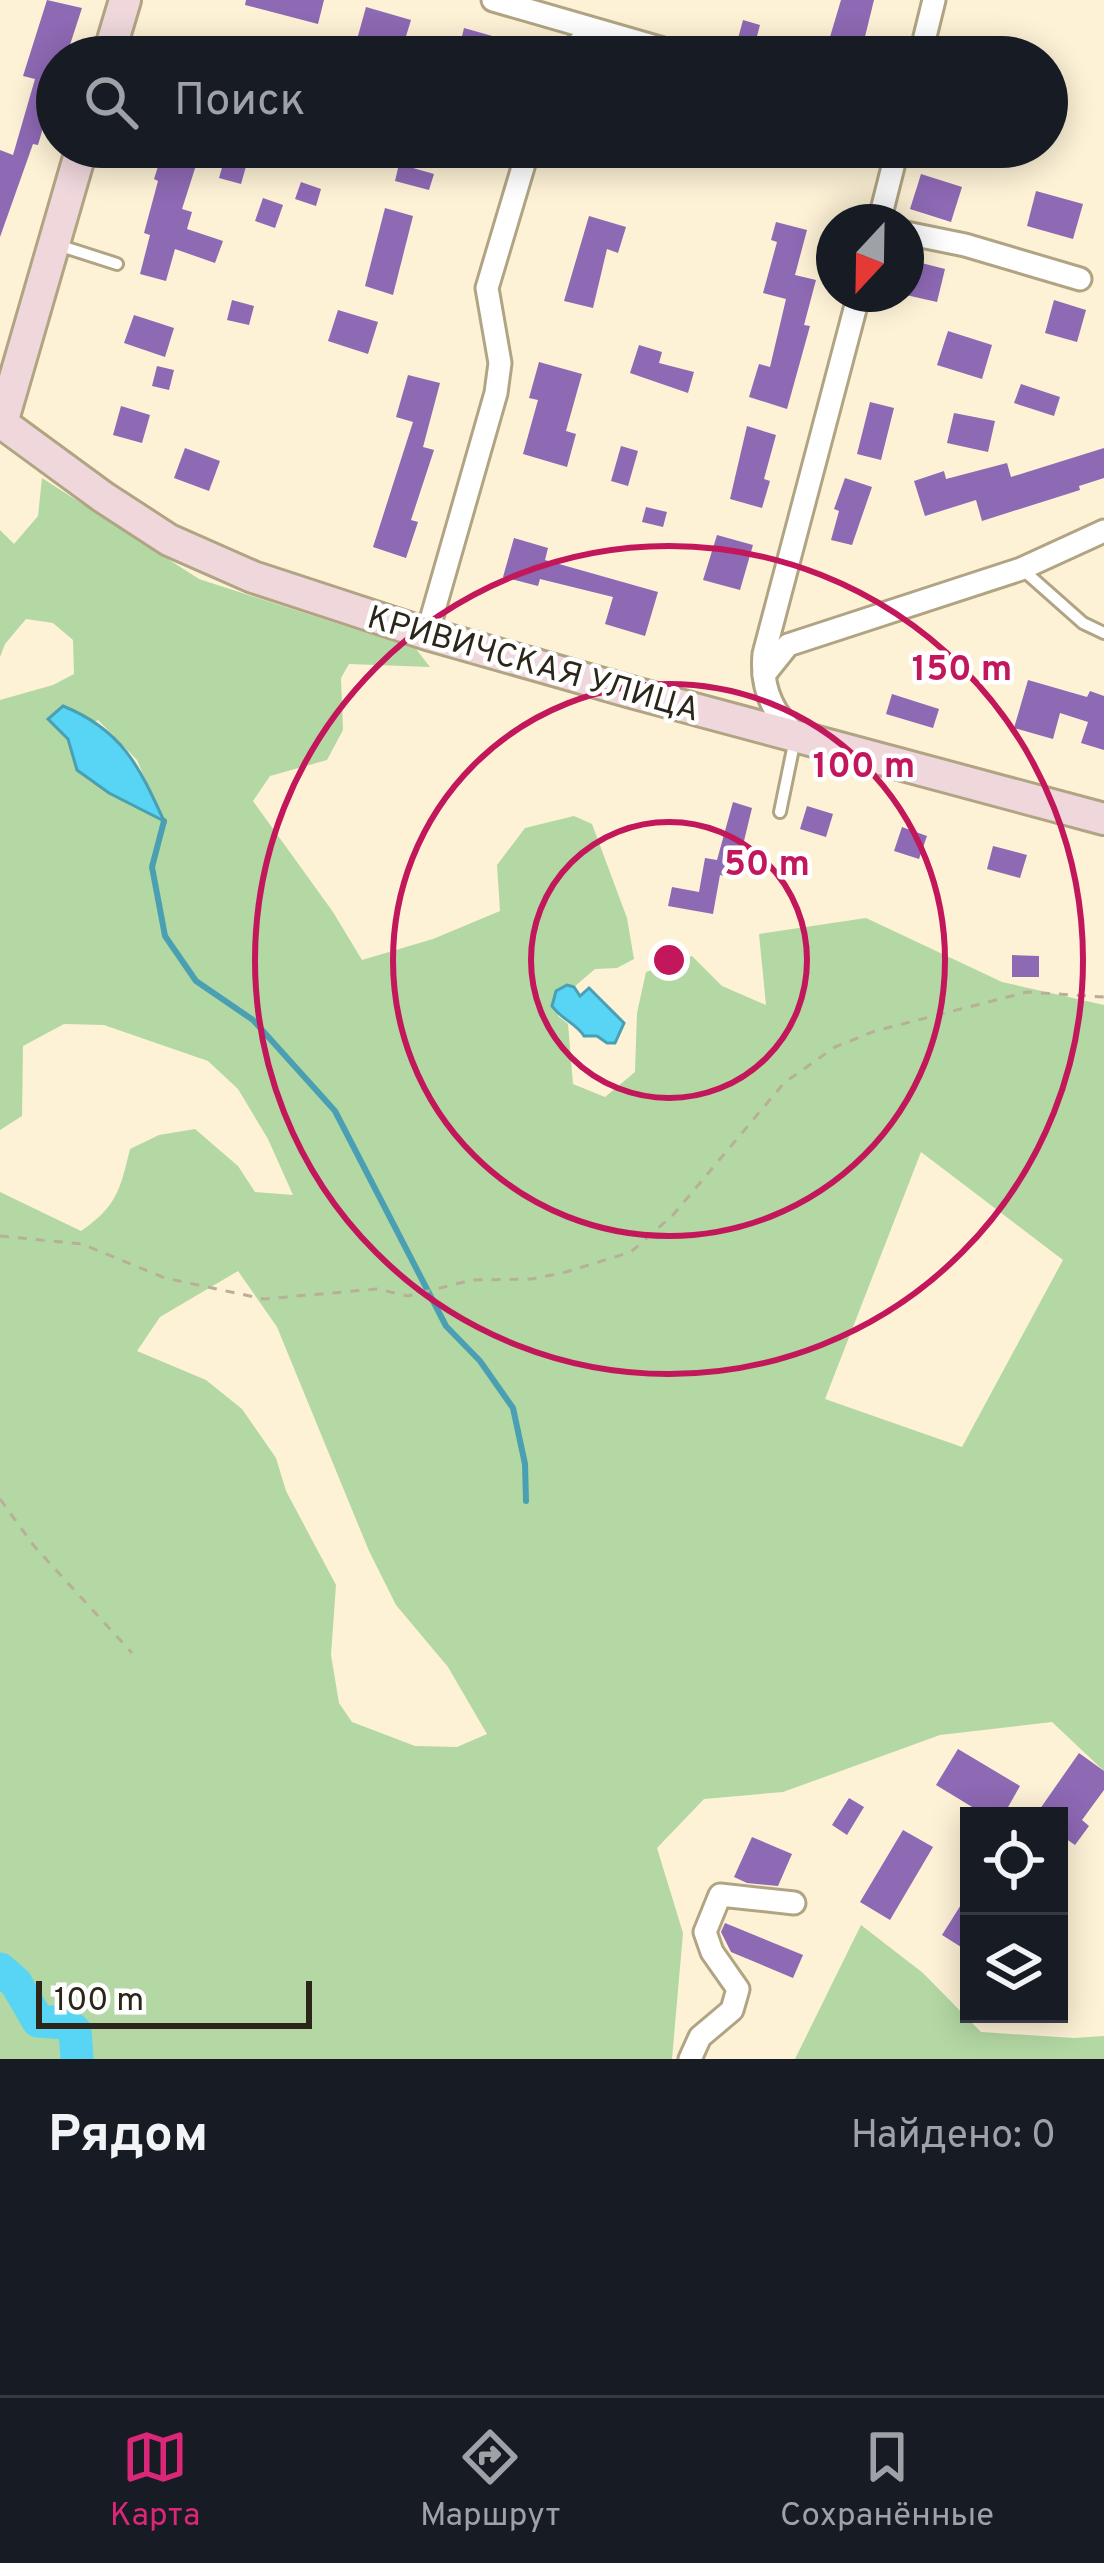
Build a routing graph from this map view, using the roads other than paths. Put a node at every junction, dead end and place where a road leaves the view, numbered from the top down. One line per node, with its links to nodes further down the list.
1 (124, 0): 6 (street)
2 (493, 0): 4 (street)
3 (934, 0): 9 (street)
4 (563, 10): 5 (street)
5 (594, 30): 7 (street); 8 (street)
6 (114, 36)
7 (587, 36)
8 (616, 36)
9 (925, 36)
10 (76, 168): 15 (street)
11 (524, 168): 23 (street)
12 (893, 168): 13 (street)
13 (884, 204)
14 (924, 237): 17 (street)
15 (53, 244): 16 (lane); 19 (street)
16 (117, 264)
17 (1080, 279)
18 (855, 312): 24 (street)
19 (1, 422): 23 (street, КРИВИЧСКАЯ УЛИЦА)
20 (1104, 531): 21 (street)
21 (1021, 569): 22 (lane); 24 (street)
22 (1104, 633)
23 (428, 634): 25 (street, КРИВИЧСКАЯ УЛИЦА)
24 (764, 676): 25 (street)
25 (796, 734): 26 (lane); 27 (street, КРИВИЧСКАЯ УЛИЦА)
26 (780, 812)
27 (1104, 819)
28 (794, 1903): 29 (street)
29 (690, 2059)

